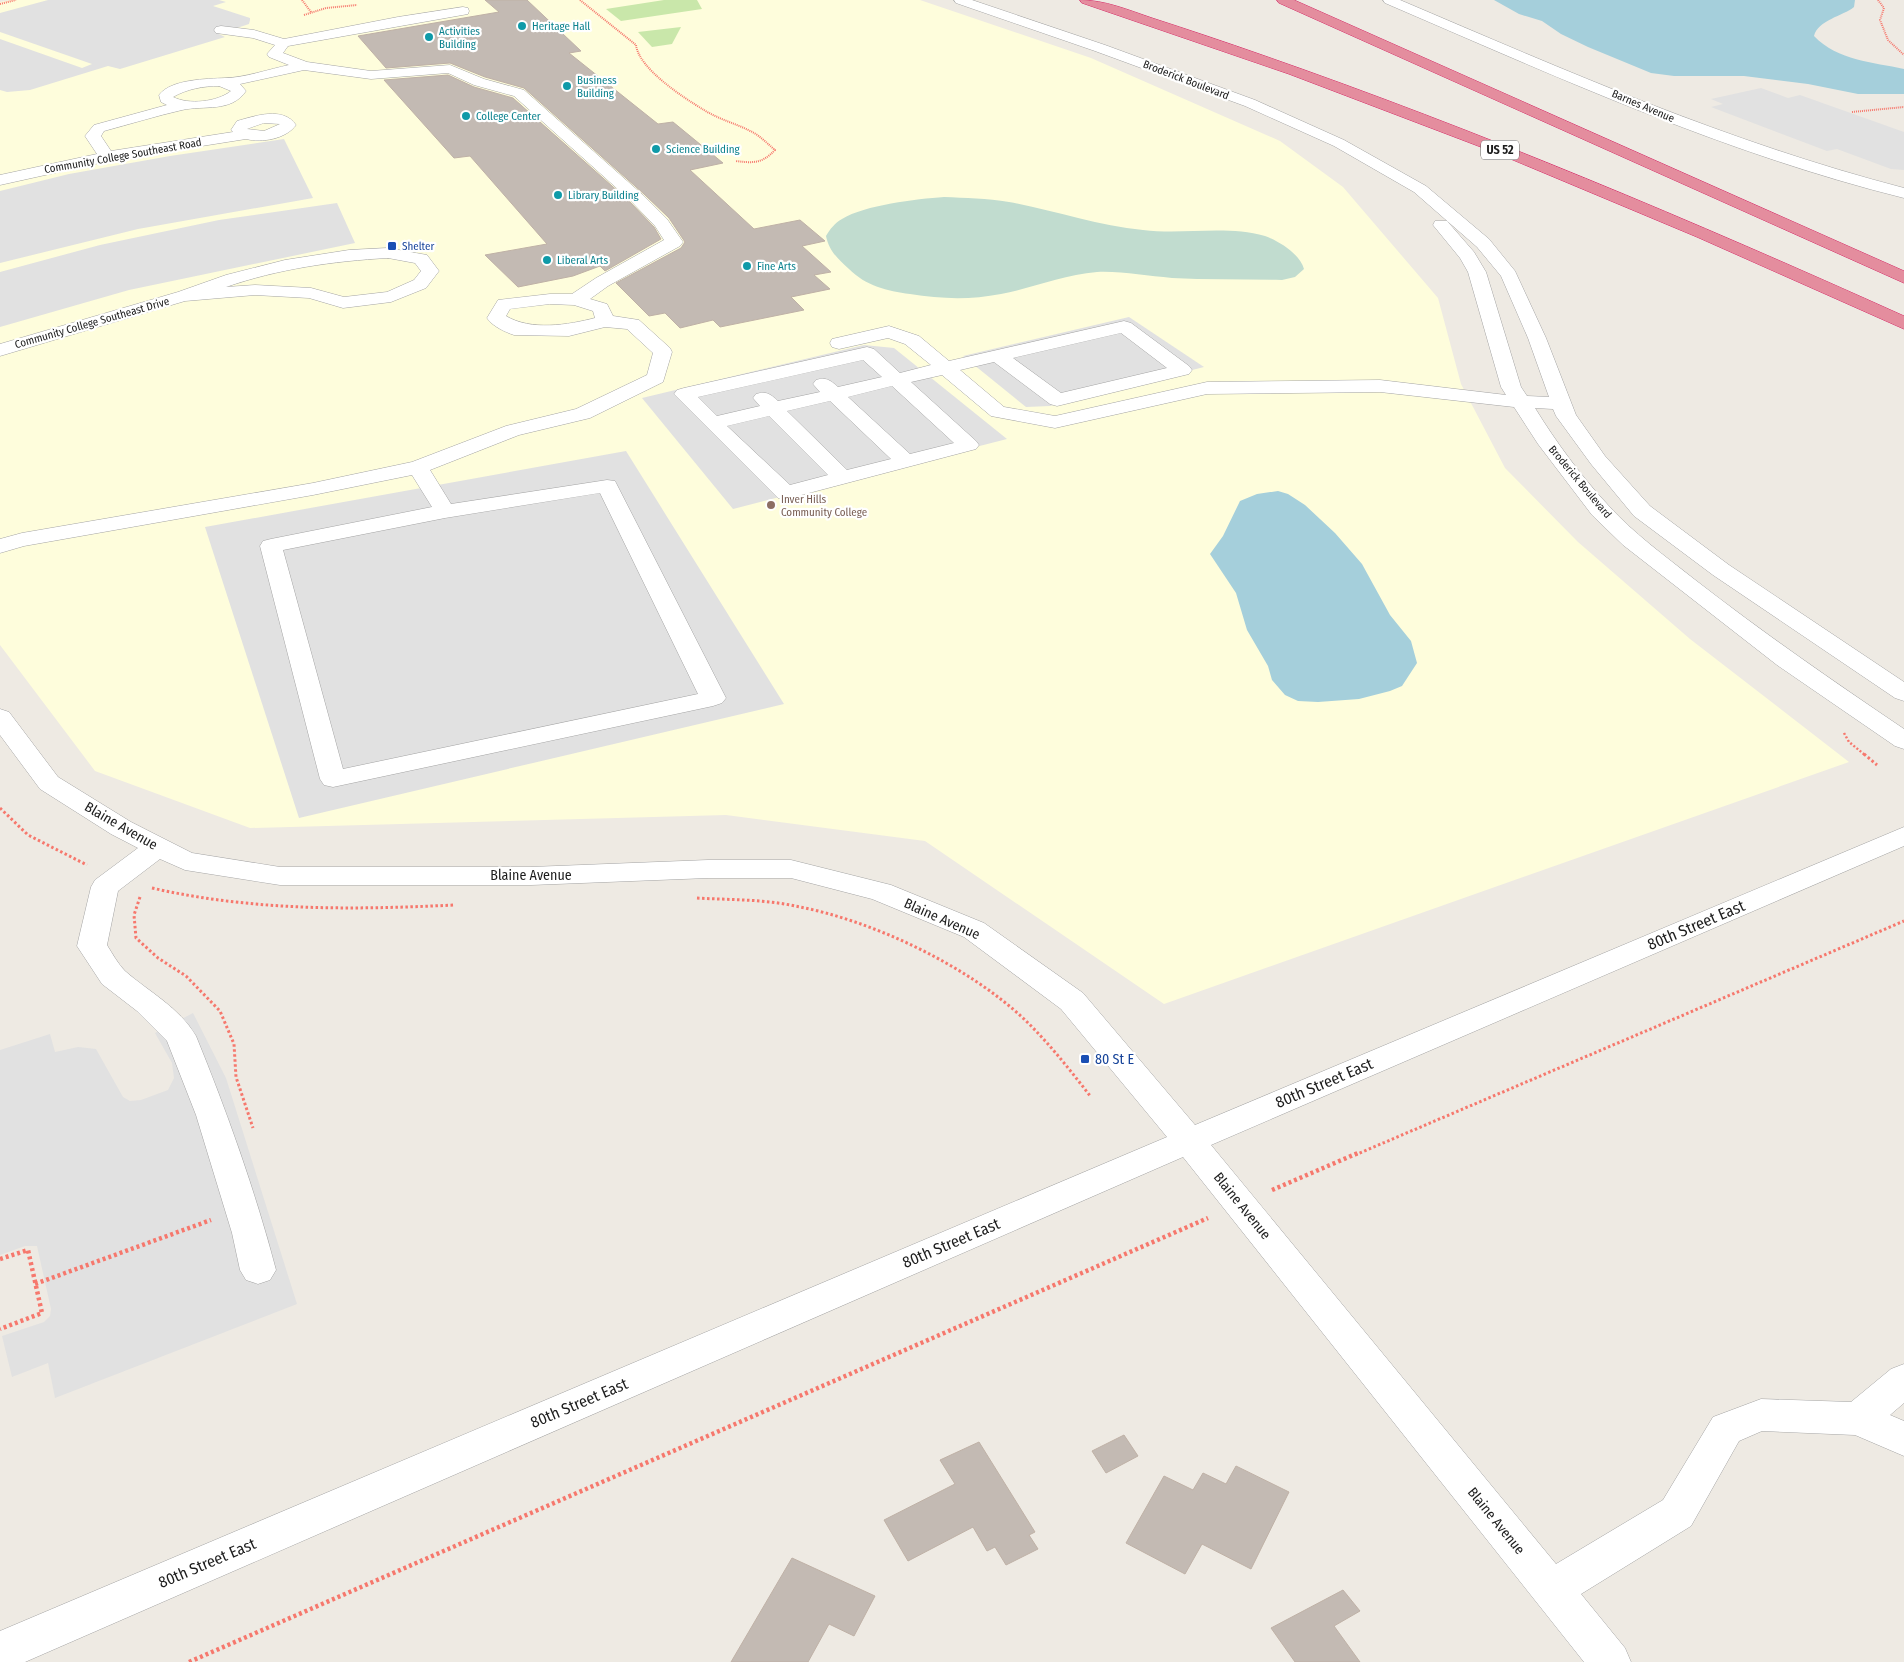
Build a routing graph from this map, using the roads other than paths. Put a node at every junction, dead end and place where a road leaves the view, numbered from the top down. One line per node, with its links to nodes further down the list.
1 (960, 0): 16 (street, Broderick Boulevard)
2 (1086, 0): 24 (highway, US 52)
3 (1283, 0): 19 (highway)
4 (1389, 0): 17 (street, Barnes Avenue)
5 (463, 11): 7 (street)
6 (221, 30): 7 (street)
7 (284, 43): 8 (street)
8 (304, 66): 9 (street); 22 (street)
9 (223, 83): 10 (street); 10 (street)
10 (184, 105): 12 (street)
11 (246, 134): 12 (street, Community College Southeast Road)
12 (107, 157): 14 (street, Community College Southeast Road)
13 (0, 164): 14 (street)
14 (21, 175): 15 (street, Community College Southeast Road)
15 (0, 180)
16 (1403, 181): 33 (street, Broderick Boulevard); 34 (street, Broderick Boulevard)
17 (1904, 193)
18 (349, 255): 20 (street); 20 (street, Community College Southeast Drive); 21 (street, Community College Southeast Drive)
19 (1904, 278)
20 (311, 293): 21 (street, Community College Southeast Drive)
21 (184, 296): 25 (street, Community College Southeast Drive)
22 (576, 300): 23 (street); 23 (street)
23 (605, 322): 31 (street)
24 (1904, 323)
25 (0, 350)
26 (998, 356): 26 (street); 28 (street)
27 (804, 367): 29 (street); 30 (street); 32 (street)
28 (945, 368): 29 (street); 31 (street); 33 (street)
29 (895, 379): 32 (street); 37 (street)
30 (746, 380): 35 (street); 36 (street)
31 (635, 388): 38 (street)
32 (834, 394): 35 (street); 37 (street)
33 (1519, 402): 34 (street); 43 (street, Broderick Boulevard)
34 (1562, 403): 42 (street, Broderick Boulevard)
35 (774, 408): 36 (street); 39 (street)
36 (713, 423): 39 (street)
37 (906, 462): 39 (street)
38 (418, 467): 40 (street); 41 (street)
39 (843, 478)
40 (445, 511): 40 (street)
41 (0, 546)
42 (1831, 645): 43 (street); 44 (street, Broderick Boulevard)
43 (1786, 660): 46 (street, Broderick Boulevard)
44 (1904, 693)
45 (0, 717): 48 (street, Blaine Avenue)
46 (1904, 741)
47 (1904, 836): 49 (street, 80th Street East)
48 (158, 847): 49 (street, Blaine Avenue); 50 (street)
49 (1189, 1141): 54 (street, Blaine Avenue); 55 (street, 80th Street East)
50 (258, 1270)
51 (1904, 1380): 52 (street)
52 (1858, 1419): 53 (street); 54 (street)
53 (1904, 1439)
54 (1552, 1590): 56 (street, Blaine Avenue)
55 (0, 1652)
56 (1610, 1662)

